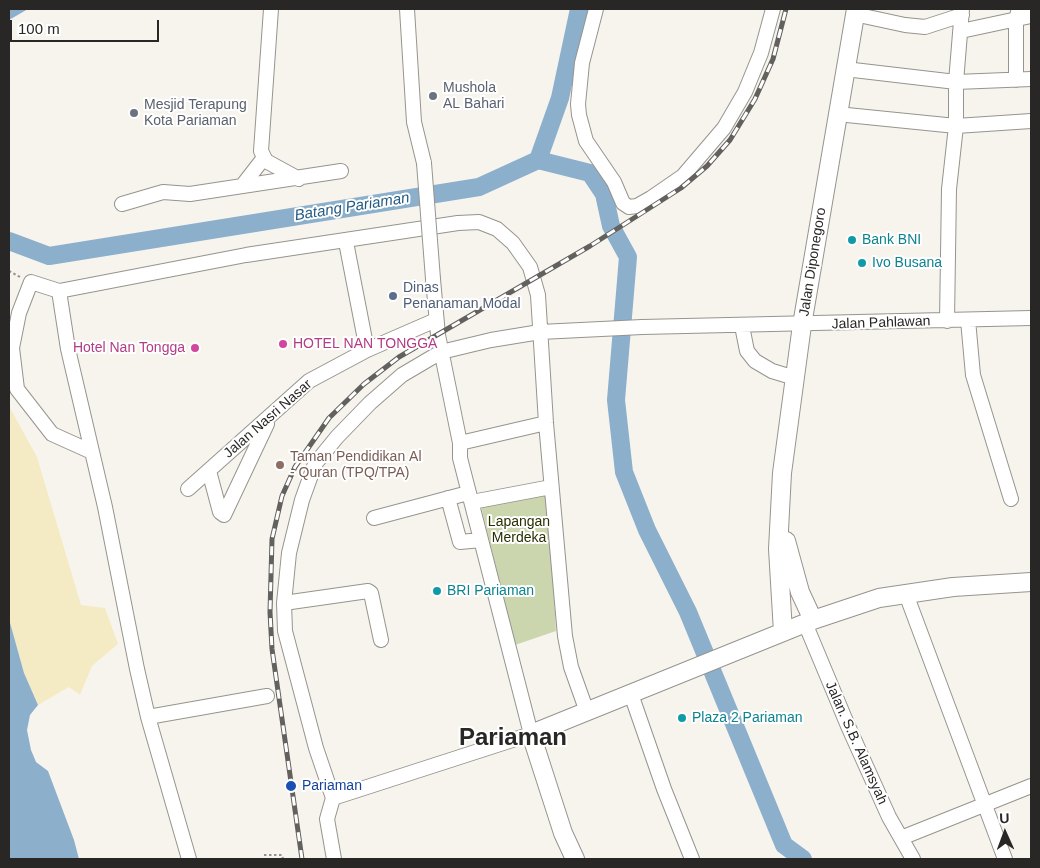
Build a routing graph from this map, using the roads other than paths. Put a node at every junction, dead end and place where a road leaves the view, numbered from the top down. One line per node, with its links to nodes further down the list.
1 (271, 9): 17 (street)
2 (408, 9): 25 (street, bridge)
3 (596, 9): 4 (street)
4 (773, 9)
5 (855, 12): 6 (street); 10 (main road, Jalan Diponegoro)
6 (962, 12): 9 (street)
7 (1018, 14): 8 (street); 9 (street); 12 (street)
8 (1031, 16)
9 (961, 31): 13 (street)
10 (845, 69): 13 (street); 14 (main road, Jalan Diponegoro)
11 (1031, 79): 12 (street)
12 (1016, 80): 13 (street)
13 (956, 82): 16 (street)
14 (837, 114): 16 (street); 28 (main road, Jalan Diponegoro)
15 (1031, 121): 16 (street)
16 (956, 126): 26 (street)
17 (263, 159): 19 (street); 20 (street)
18 (341, 171): 19 (street)
19 (299, 178): 20 (street)
20 (242, 186): 21 (street)
21 (122, 204)
22 (346, 242): 23 (street); 30 (street); 31 (street)
23 (60, 291): 38 (street); 38 (street)
24 (1031, 318): 27 (street, Jalan Pahlawan)
25 (436, 320): 31 (street, Jalan Nasri Nasar); 32 (street)
26 (947, 320): 27 (street, Jalan Pahlawan); 28 (street, Jalan Pahlawan)
27 (968, 320): 45 (street)
28 (802, 325): 29 (street, Jalan Pahlawan); 33 (main road, Jalan Diponegoro)
29 (742, 326): 30 (street, Jalan Pahlawan); 33 (street)
30 (540, 332): 32 (street, Jalan Pahlawan); 35 (street)
31 (367, 350): 34 (street, Jalan Nasri Nasar)
32 (441, 352): 36 (street); 51 (street, Jalan Pahlawan)
33 (795, 378): 46 (main road, Jalan Diponegoro)
34 (272, 414): 37 (street, Jalan Nasri Nasar); 39 (street)
35 (546, 423): 36 (street); 41 (street)
36 (460, 443): 43 (street)
37 (238, 446): 39 (street); 40 (street, Jalan Nasri Nasar)
38 (92, 452): 58 (street)
39 (251, 456): 40 (street)
40 (209, 471): 42 (street, Jalan Nasri Nasar)
41 (551, 487): 43 (street); 57 (street)
42 (188, 489)
43 (470, 497): 44 (street); 48 (street)
44 (448, 498): 47 (street); 48 (street)
45 (1011, 499)
46 (780, 516): 52 (main road, Jalan Diponegoro); 53 (main road, Jalan Diponegoro)
47 (374, 518)
48 (481, 540): 59 (street)
49 (1031, 582): 50 (main road)
50 (906, 594): 52 (main road); 62 (street)
51 (284, 603): 54 (street); 61 (street, Jalan Pahlawan)
52 (809, 622): 53 (main road); 63 (street, Jalan. S.B. Alamsyah)
53 (783, 632): 55 (main road)
54 (381, 640)
55 (631, 694): 57 (main road); 69 (street)
56 (267, 696): 58 (street)
57 (587, 712): 59 (main road)
58 (148, 716): 65 (street)
59 (531, 734): 61 (street); 68 (main road)
60 (1031, 786): 62 (street)
61 (333, 798): 64 (street)
62 (984, 805): 63 (street); 71 (street)
63 (901, 838): 70 (street, Jalan. S.B. Alamsyah)
64 (332, 844): 66 (street); 67 (street)
65 (189, 859)
66 (334, 859)
67 (341, 859)
68 (575, 859)
69 (692, 859)
70 (914, 859)
71 (1005, 859)

